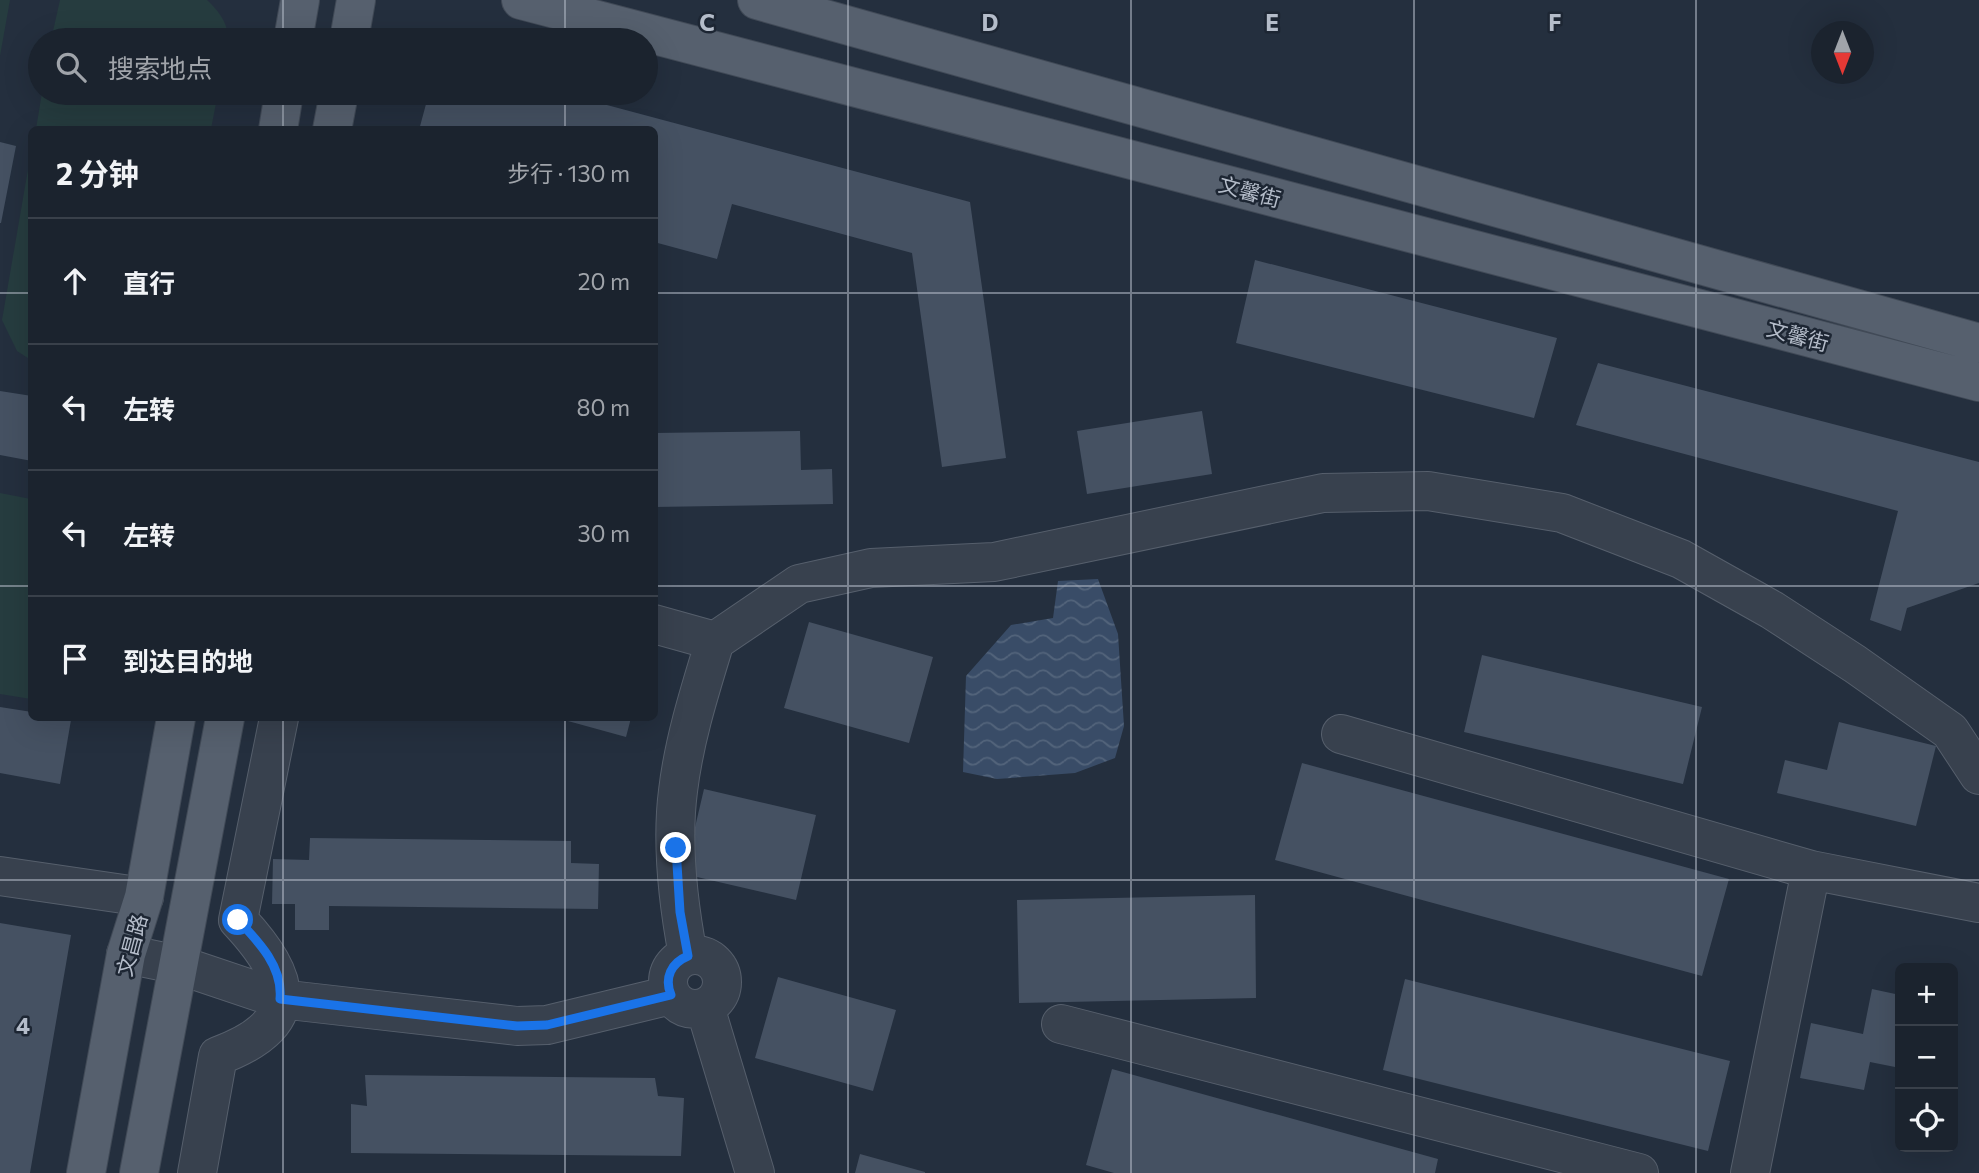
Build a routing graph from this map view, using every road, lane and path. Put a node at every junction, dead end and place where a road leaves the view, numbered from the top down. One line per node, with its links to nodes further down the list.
1 (300, 0): 5 (main road)
2 (356, 0): 6 (main road)
3 (521, 0): 7 (main road, 文馨街)
4 (757, 0): 13 (main road, 文馨街)
5 (295, 28)
6 (351, 28)
7 (628, 28)
8 (658, 36): 14 (main road, 文馨街)
9 (282, 105): 11 (main road)
10 (337, 105): 12 (main road)
11 (279, 126)
12 (333, 126)
13 (1979, 343)
14 (1979, 382)
15 (658, 625): 16 (street)
16 (715, 640): 21 (street); 29 (street)
17 (175, 721): 24 (main road, 文昌路)
18 (224, 721): 27 (main road)
19 (278, 721): 28 (street)
20 (1341, 734): 22 (street)
21 (1979, 775)
22 (1811, 870): 25 (street); 36 (street)
23 (0, 876): 24 (street)
24 (144, 897): 26 (main road, 文昌路)
25 (1979, 903)
26 (126, 954): 27 (street); 31 (main road, 文昌路)
27 (179, 965): 28 (street); 32 (main road)
28 (280, 999): 29 (street); 33 (street)
29 (688, 1001): 34 (street)
30 (1061, 1024): 35 (street)
31 (86, 1173)
32 (139, 1173)
33 (197, 1173)
34 (755, 1173)
35 (1639, 1173)
36 (1750, 1173)

